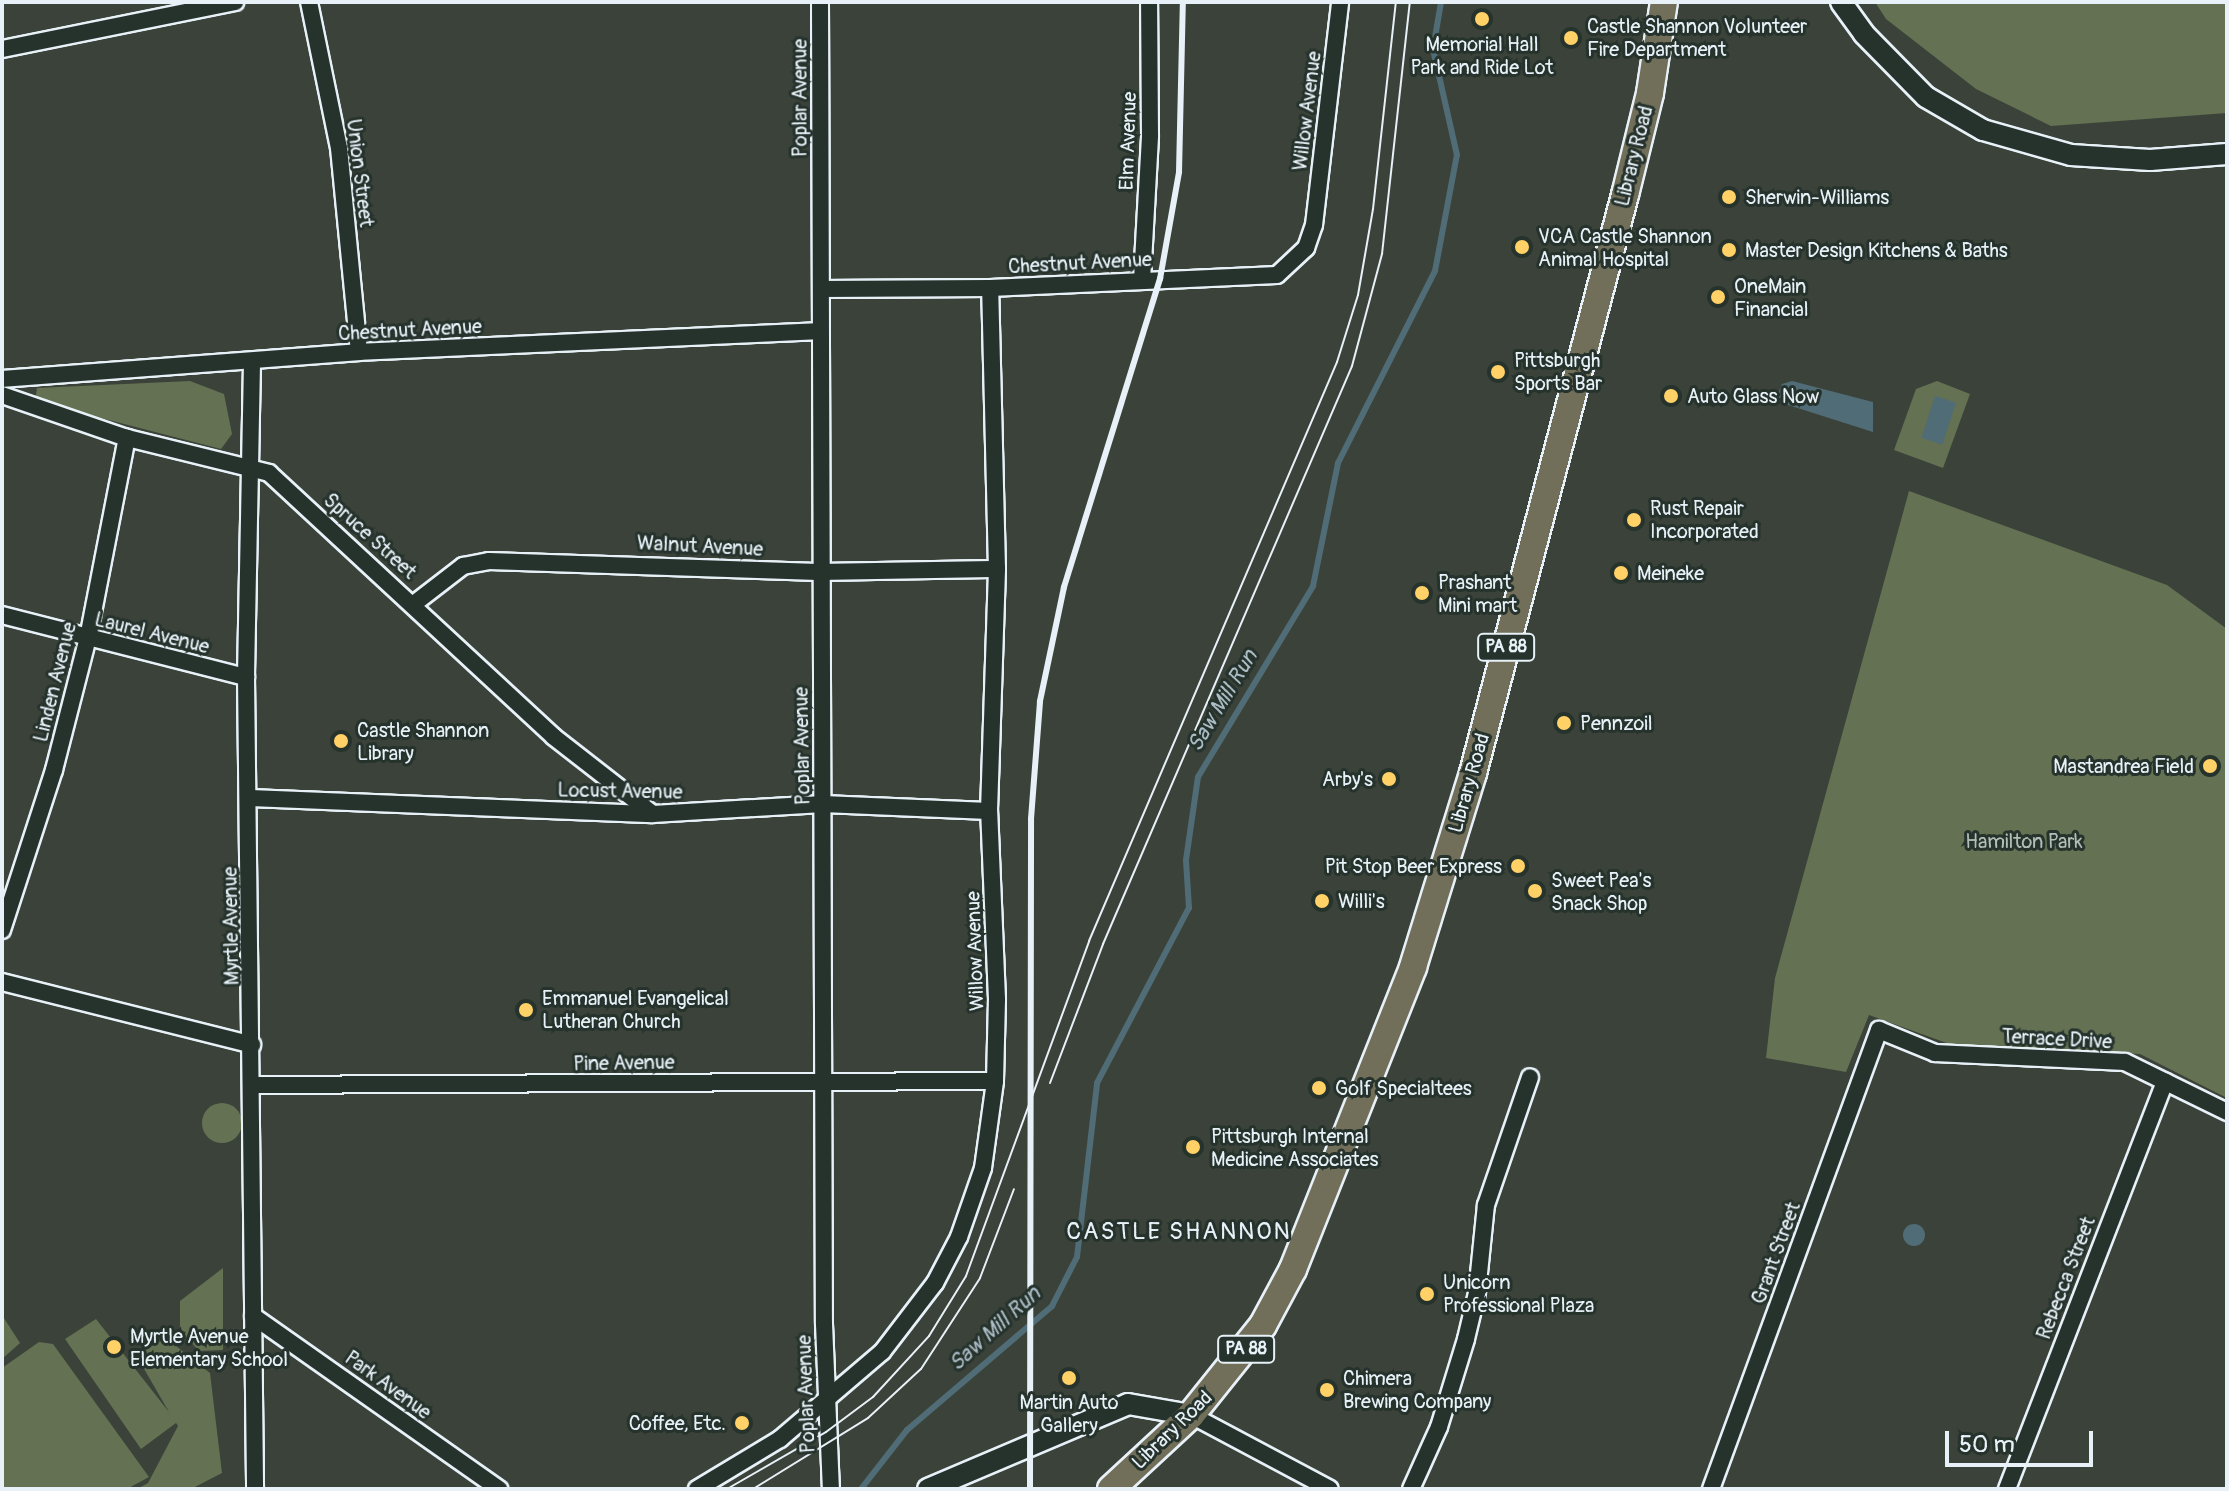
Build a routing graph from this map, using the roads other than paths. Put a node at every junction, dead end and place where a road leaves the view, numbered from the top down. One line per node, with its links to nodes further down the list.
1 (235, 2): 8 (street)
2 (309, 2): 15 (street, Union Street)
3 (820, 2): 13 (street, Poplar Avenue)
4 (1149, 2): 11 (street, Elm Avenue)
5 (1340, 2): 10 (street, Willow Avenue)
6 (1664, 2): 43 (main road, Library Road / PA 88)
7 (1841, 2): 9 (street)
8 (2, 49)
9 (2227, 154)
10 (1314, 225): 11 (street, Chestnut Avenue)
11 (1142, 280): 12 (street, Chestnut Avenue)
12 (990, 288): 13 (street, Chestnut Avenue); 21 (street, Willow Avenue)
13 (821, 289): 14 (street, Poplar Avenue)
14 (820, 331): 15 (street, Chestnut Avenue); 22 (street, Poplar Avenue)
15 (359, 352): 16 (street, Chestnut Avenue)
16 (252, 363): 17 (street, Chestnut Avenue); 20 (street, Myrtle Avenue)
17 (2, 379)
18 (2, 395): 19 (street, Spruce Street)
19 (127, 438): 20 (street, Spruce Street); 25 (street, Linden Avenue)
20 (251, 465): 23 (street, Spruce Street); 26 (street, Myrtle Avenue)
21 (997, 569): 22 (street, Walnut Avenue); 29 (street, Willow Avenue)
22 (818, 572): 23 (street, Walnut Avenue); 28 (street, Poplar Avenue)
23 (415, 603): 30 (street, Spruce Street)
24 (2, 615): 25 (street, Laurel Avenue)
25 (88, 638): 26 (street, Laurel Avenue); 31 (street, Linden Avenue)
26 (246, 677): 27 (street, Myrtle Avenue)
27 (250, 798): 30 (street, Locust Avenue); 34 (street, Myrtle Avenue)
28 (823, 804): 29 (street, Locust Avenue); 30 (street, Locust Avenue); 36 (street, Poplar Avenue)
29 (989, 811): 37 (street, Willow Avenue)
30 (653, 814)
31 (2, 930)
32 (2, 982): 34 (street)
33 (1879, 1030): 38 (street, Terrace Drive); 52 (street, Grant Street)
34 (252, 1045): 39 (street, Myrtle Avenue)
35 (1530, 1077): 51 (street)
36 (825, 1081): 37 (street, Pine Avenue); 39 (street, Pine Avenue); 42 (street, Poplar Avenue)
37 (995, 1081): 42 (street, Willow Avenue)
38 (2165, 1082): 40 (street, Terrace Drive); 53 (street, Rebecca Street)
39 (252, 1085): 41 (street, Myrtle Avenue)
40 (2227, 1112)
41 (253, 1316): 44 (street, Myrtle Avenue); 45 (street, Park Avenue)
42 (825, 1404): 46 (street, Willow Avenue); 47 (street, Poplar Avenue)
43 (1191, 1415): 48 (street); 49 (main road, Library Road / PA 88); 50 (street)
44 (255, 1489)
45 (499, 1489)
46 (697, 1489)
47 (831, 1489)
48 (928, 1489)
49 (1111, 1489)
50 (1330, 1489)
51 (1411, 1489)
52 (1711, 1489)
53 (2007, 1489)

